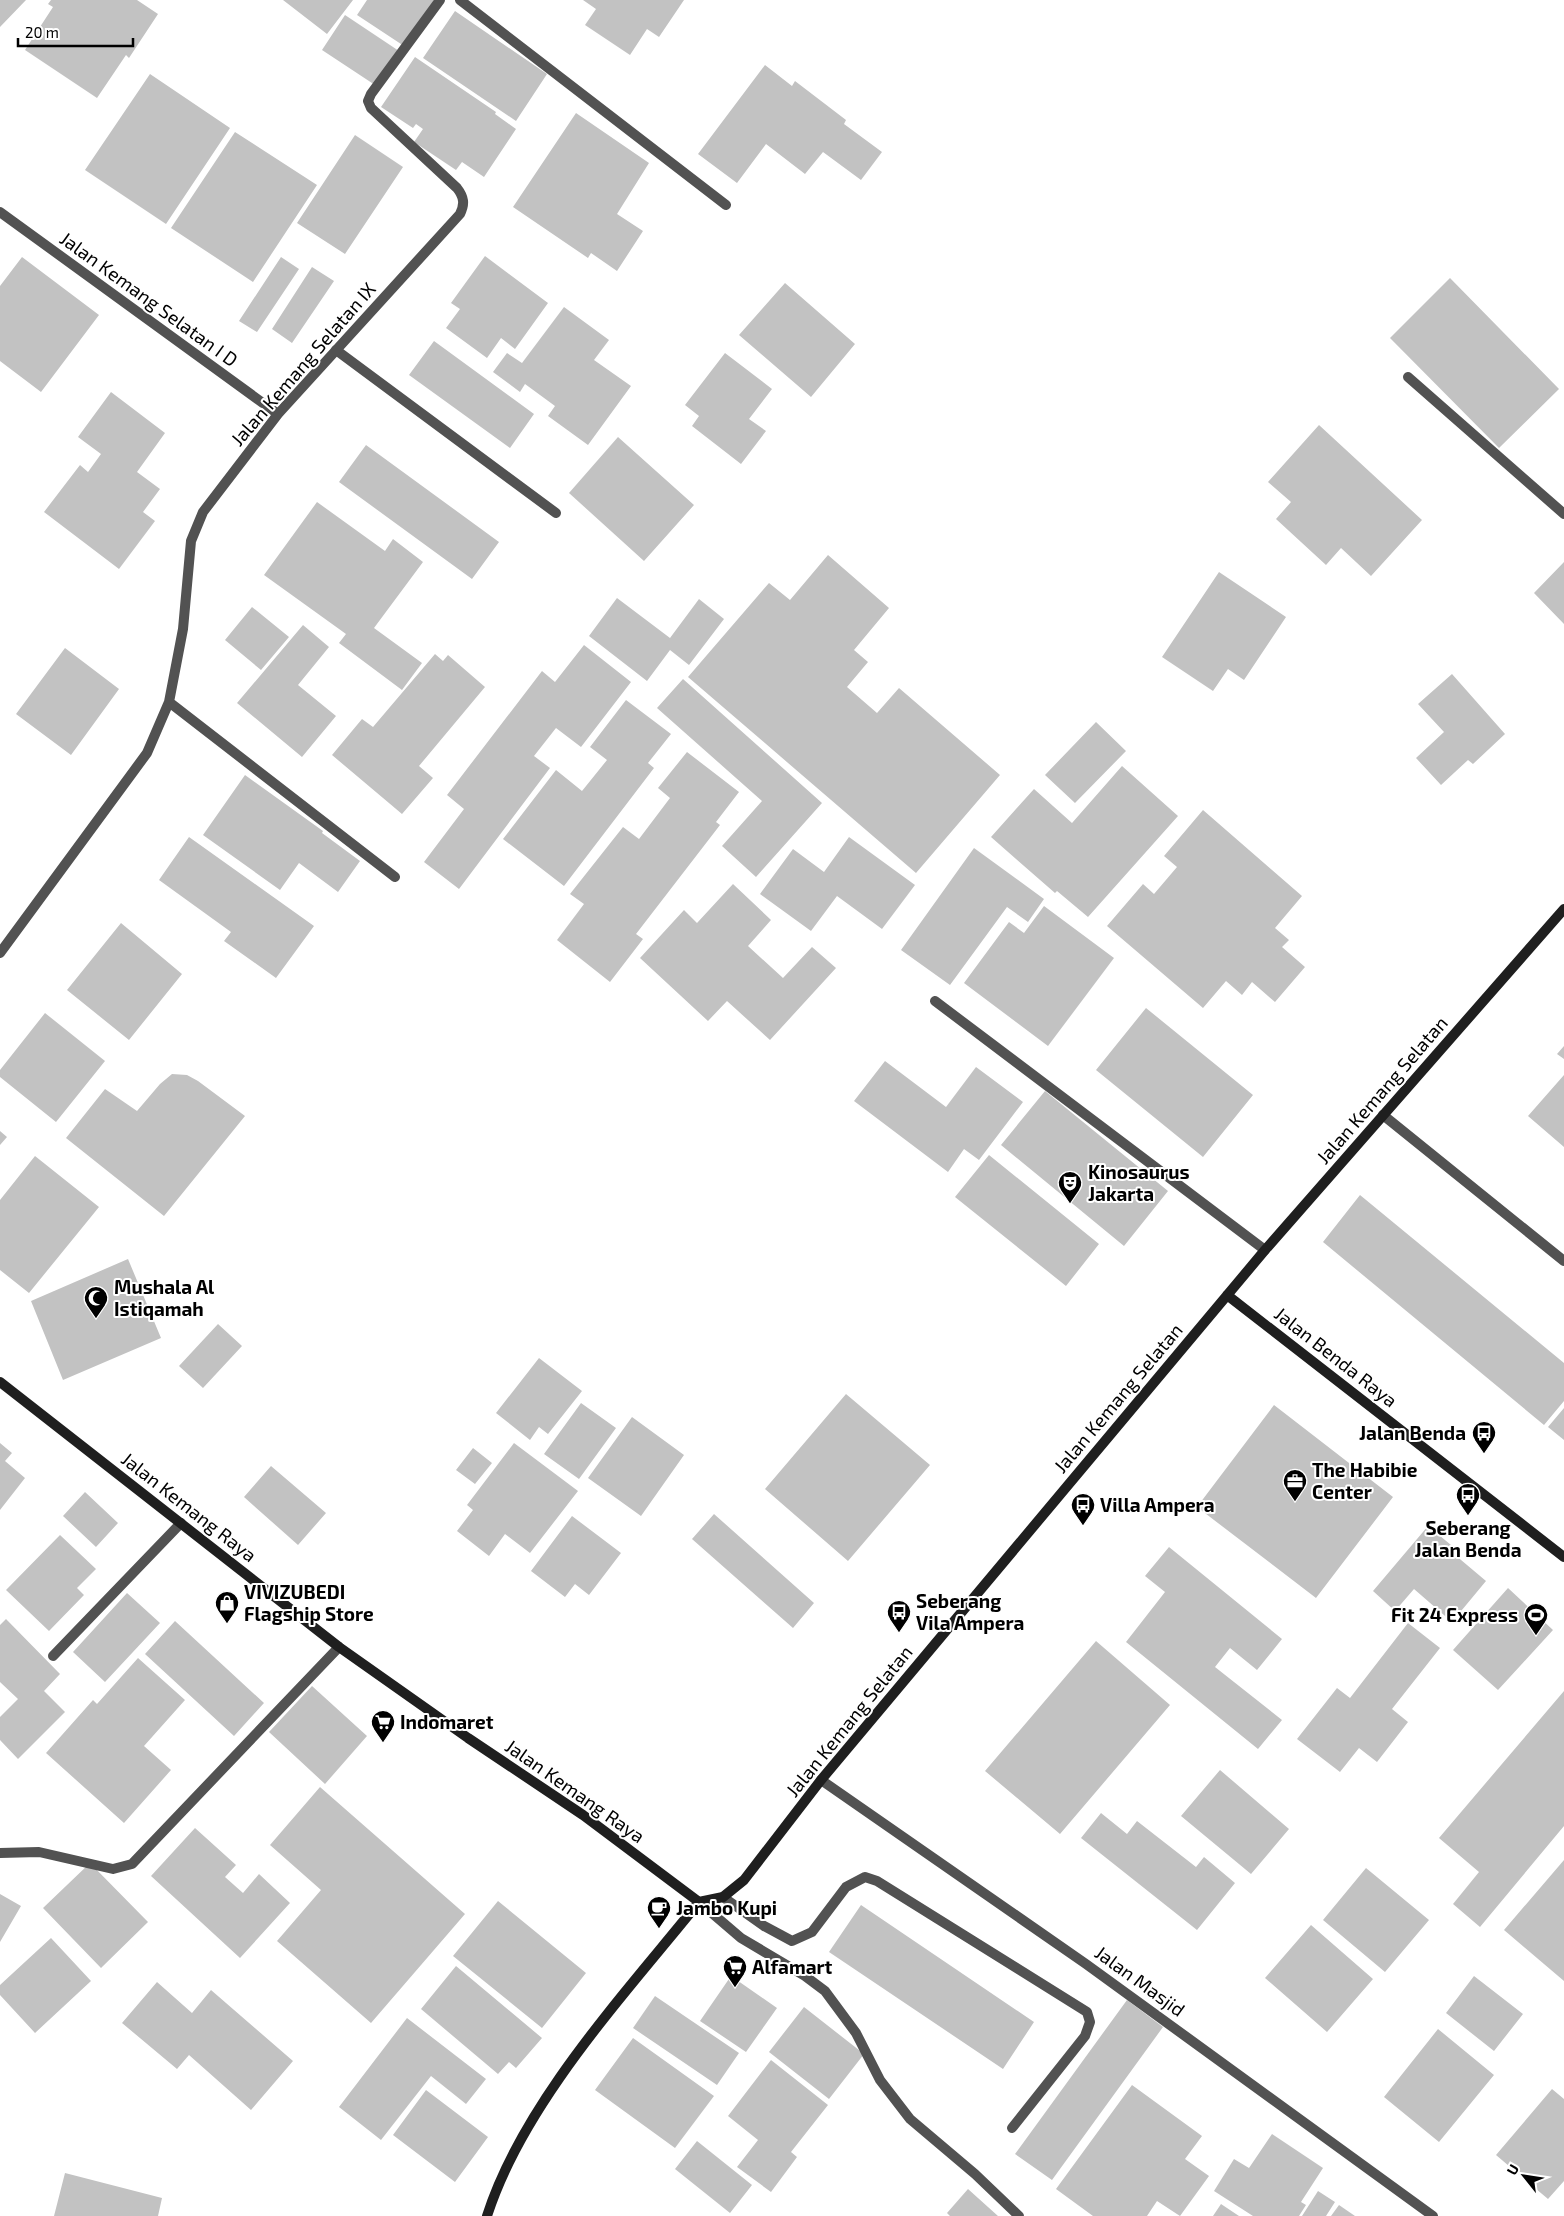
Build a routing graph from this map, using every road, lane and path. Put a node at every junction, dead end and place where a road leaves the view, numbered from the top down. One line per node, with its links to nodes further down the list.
1 (440, 0): 5 (street, Jalan Kemang Selatan IX)
2 (460, 0): 3 (street)
3 (726, 205)
4 (0, 212): 7 (street, Jalan Kemang Selatan I D)
5 (336, 350): 7 (street, Jalan Kemang Selatan IX); 8 (street)
6 (1408, 377): 9 (street)
7 (278, 414): 10 (street, Jalan Kemang Selatan IX)
8 (556, 513)
9 (1564, 514)
10 (169, 702): 11 (street); 13 (street, Jalan Kemang Selatan IX)
11 (394, 877)
12 (1564, 909): 15 (street, Jalan Kemang Selatan)
13 (0, 953)
14 (935, 1001): 16 (street)
15 (1383, 1116): 16 (street, Jalan Kemang Selatan); 17 (street)
16 (1265, 1250): 18 (street, Jalan Kemang Selatan)
17 (1564, 1261)
18 (1228, 1295): 21 (street, Jalan Benda Raya); 24 (street, Jalan Kemang Selatan)
19 (0, 1382): 20 (street, Jalan Kemang Raya)
20 (181, 1523): 22 (street, Jalan Kemang Raya); 23 (street)
21 (1564, 1557)
22 (339, 1647): 25 (street); 27 (street, Jalan Kemang Raya)
23 (54, 1656)
24 (821, 1780): 26 (street, Jalan Kemang Selatan); 31 (street, Jalan Masjid)
25 (0, 1853)
26 (723, 1897): 27 (street, Jalan Kemang Selatan); 28 (street)
27 (699, 1902): 29 (street); 30 (street)
28 (1012, 2128)
29 (487, 2216)
30 (1019, 2216)
31 (1433, 2216)

